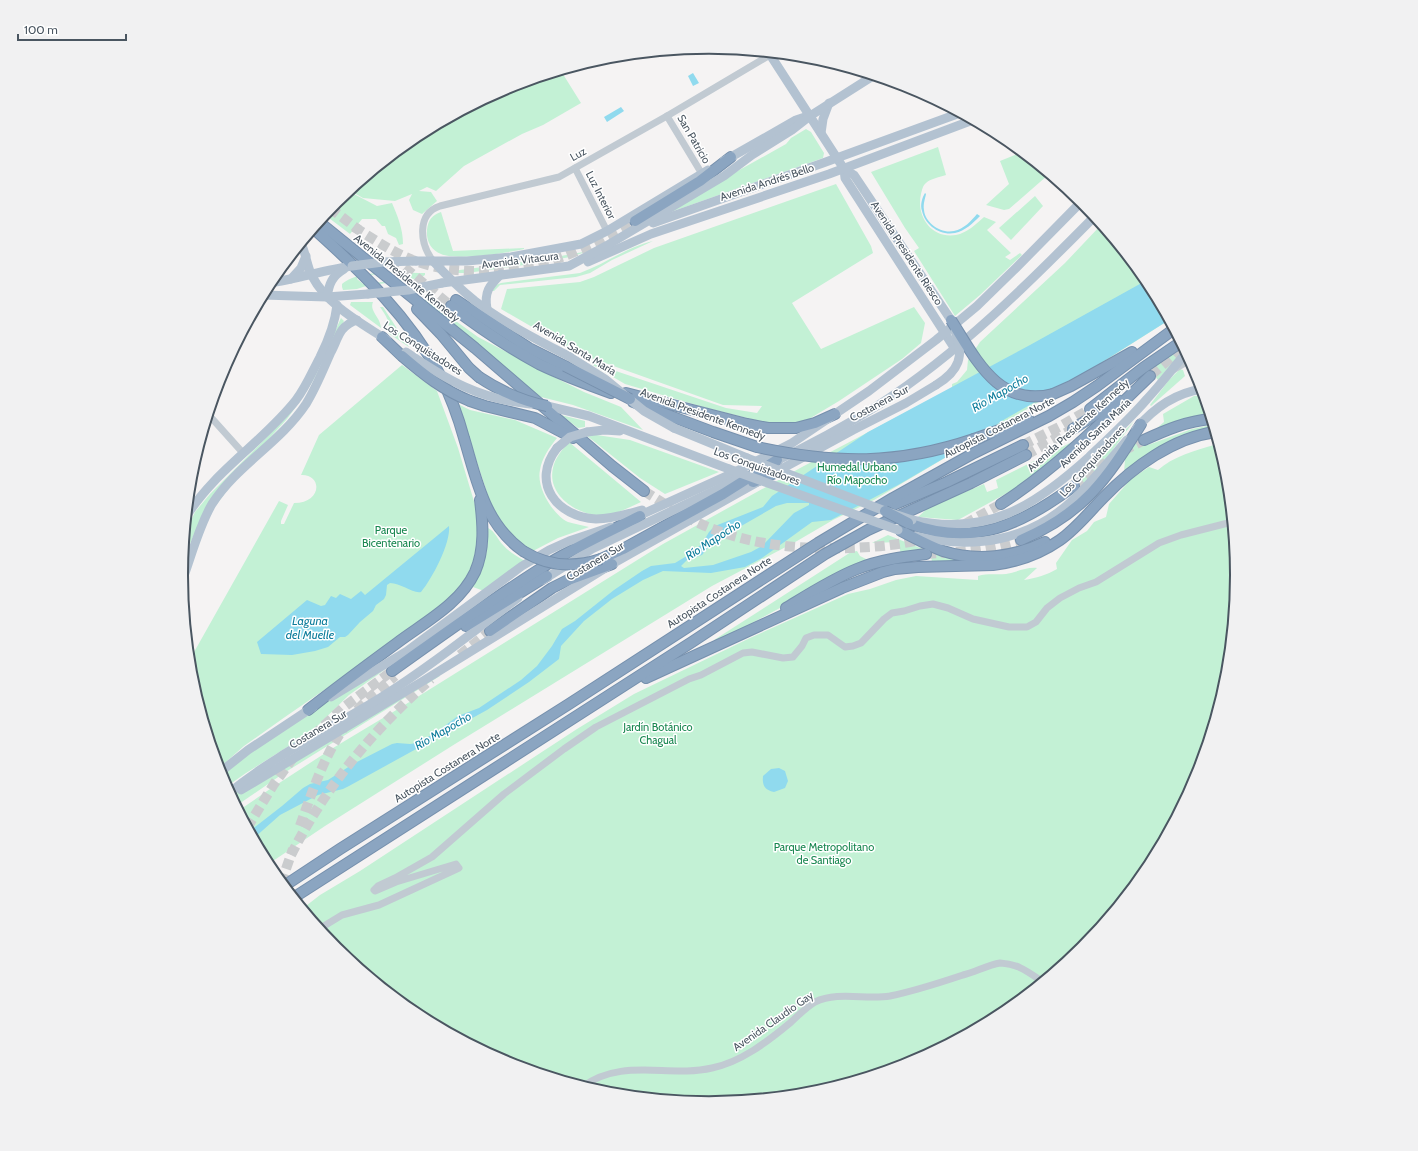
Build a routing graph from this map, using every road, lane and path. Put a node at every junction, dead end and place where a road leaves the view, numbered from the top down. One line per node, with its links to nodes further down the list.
1 (765, 57): 6 (street, Luz)
2 (772, 58): 7 (main road, Avenida Presidente Riesco)
3 (868, 79): 4 (main road, Avenida Vitacura)
4 (829, 103): 7 (main road, Avenida Vitacura); 9 (main road)
5 (954, 115): 11 (main road, Avenida Andrés Bello)
6 (668, 116): 12 (street, Luz); 14 (street, San Patricio)
7 (810, 116): 9 (main road, Avenida Presidente Riesco); 10 (main road, Avenida Vitacura); 18 (main road, Avenida Vitacura)
8 (967, 122): 13 (main road, Avenida Andrés Bello)
9 (821, 133): 11 (main road, Avenida Presidente Riesco)
10 (731, 157): 14 (main road, Avenida Vitacura); 18 (highway)
11 (837, 158): 13 (main road, Avenida Presidente Riesco); 18 (main road, Avenida Andrés Bello)
12 (575, 168): 20 (street, Luz Interior); 24 (street, Luz)
13 (844, 169): 25 (main road, Avenida Andrés Bello); 37 (main road, Avenida Presidente Riesco); 41 (main road, Avenida Presidente Riesco)
14 (702, 174): 20 (main road, Avenida Vitacura)
15 (1077, 206): 41 (main road, Costanera Sur)
16 (1090, 221): 44 (main road, Costanera Sur)
17 (323, 225): 30 (highway, Avenida Presidente Kennedy)
18 (635, 225): 21 (main road, Avenida Andrés Bello); 25 (main road, Avenida Vitacura)
19 (318, 231): 68 (highway)
20 (607, 231): 21 (main road, Avenida Vitacura)
21 (581, 244): 24 (main road, Avenida Vitacura)
22 (303, 248): 23 (main road, Los Conquistadores)
23 (306, 256): 27 (main road, Los Conquistadores); 29 (main road)
24 (433, 261): 26 (main road, Avenida Vitacura, bridge); 31 (main road, Avenida Santa María)
25 (569, 266): 28 (main road, Avenida Vitacura)
26 (341, 269): 27 (main road); 34 (main road)
27 (312, 274): 29 (main road); 34 (main road, Los Conquistadores)
28 (501, 274): 31 (main road, Avenida Vitacura); 36 (main road)
29 (290, 280): 32 (main road)
30 (390, 280): 54 (highway, bridge); 66 (highway, Avenida Presidente Kennedy)
31 (452, 281): 34 (main road, Avenida Vitacura, bridge); 36 (main road, Avenida Santa María)
32 (278, 282)
33 (269, 295): 34 (main road, Avenida Vitacura)
34 (327, 297): 35 (main road, Los Conquistadores)
35 (337, 306): 38 (main road, Los Conquistadores); 64 (main road)
36 (487, 310): 47 (main road, Avenida Santa María)
37 (949, 317): 39 (highway, bridge); 67 (main road, Costanera Sur, bridge)
38 (356, 320): 42 (main road, Los Conquistadores); 84 (main road)
39 (1170, 331)
40 (1170, 332): 49 (highway, Autopista Costanera Norte)
41 (944, 333): 44 (main road, Avenida Presidente Riesco); 56 (main road, Costanera Sur)
42 (382, 337): 45 (highway)
43 (1177, 345): 55 (highway)
44 (955, 349): 65 (main road, Costanera Sur)
45 (404, 354): 54 (main road, Los Conquistadores, bridge); 66 (highway, bridge)
46 (1183, 357): 50 (main road, Avenida Santa María)
47 (567, 362): 51 (highway, Avenida Presidente Kennedy); 53 (highway, bridge)
48 (1185, 363): 50 (street, Avenida Santa María)
49 (1120, 368): 51 (highway, Avenida Presidente Kennedy, bridge); 78 (highway, Autopista Costanera Norte)
50 (1170, 373): 79 (main road, Avenida Santa María)
51 (579, 381): 56 (highway)
52 (1196, 390): 59 (main road, Los Conquistadores)
53 (630, 399): 76 (main road, bridge)
54 (547, 406): 61 (main road, Los Conquistadores)
55 (1090, 408)
56 (835, 414): 72 (main road, Costanera Sur)
57 (212, 418): 64 (street)
58 (1207, 420): 63 (highway)
59 (1141, 424): 81 (main road, Los Conquistadores); 82 (highway)
60 (1073, 429): 73 (highway, Avenida Presidente Kennedy)
61 (635, 433): 72 (main road, bridge); 81 (main road, Los Conquistadores, bridge)
62 (1211, 433): 74 (highway)
63 (1144, 440)
64 (243, 453): 75 (main road)
65 (778, 460): 71 (highway); 86 (main road, Costanera Sur)
66 (612, 466): 70 (highway, Avenida Presidente Kennedy)
67 (775, 473): 71 (highway); 85 (main road, Costanera Sur)
68 (478, 486): 71 (highway, bridge); 90 (highway)
69 (1074, 486): 79 (highway)
70 (644, 491)
71 (723, 494)
72 (670, 501): 77 (main road, Costanera Sur)
73 (1001, 504)
74 (1094, 507): 81 (highway); 87 (highway)
75 (192, 509)
76 (885, 510): 79 (highway, bridge)
77 (640, 516): 86 (highway); 90 (main road, Costanera Sur)
78 (855, 520): 89 (highway); 94 (highway, Autopista Costanera Norte)
79 (910, 521)
80 (1227, 523): 96 (street)
81 (900, 531)
82 (1021, 540)
83 (926, 554): 87 (highway)
84 (188, 564)
85 (612, 564): 88 (highway); 93 (main road, Costanera Sur)
86 (547, 576): 92 (main road, Costanera Sur)
87 (750, 630): 89 (highway)
88 (490, 631)
89 (613, 693): 95 (highway)
90 (308, 710): 91 (main road, Costanera Sur)
91 (225, 769)
92 (233, 789)
93 (235, 793)
94 (288, 883)
95 (297, 895)
96 (324, 926)
97 (1039, 979): 98 (street, Avenida Claudio Gay)
98 (590, 1083)

